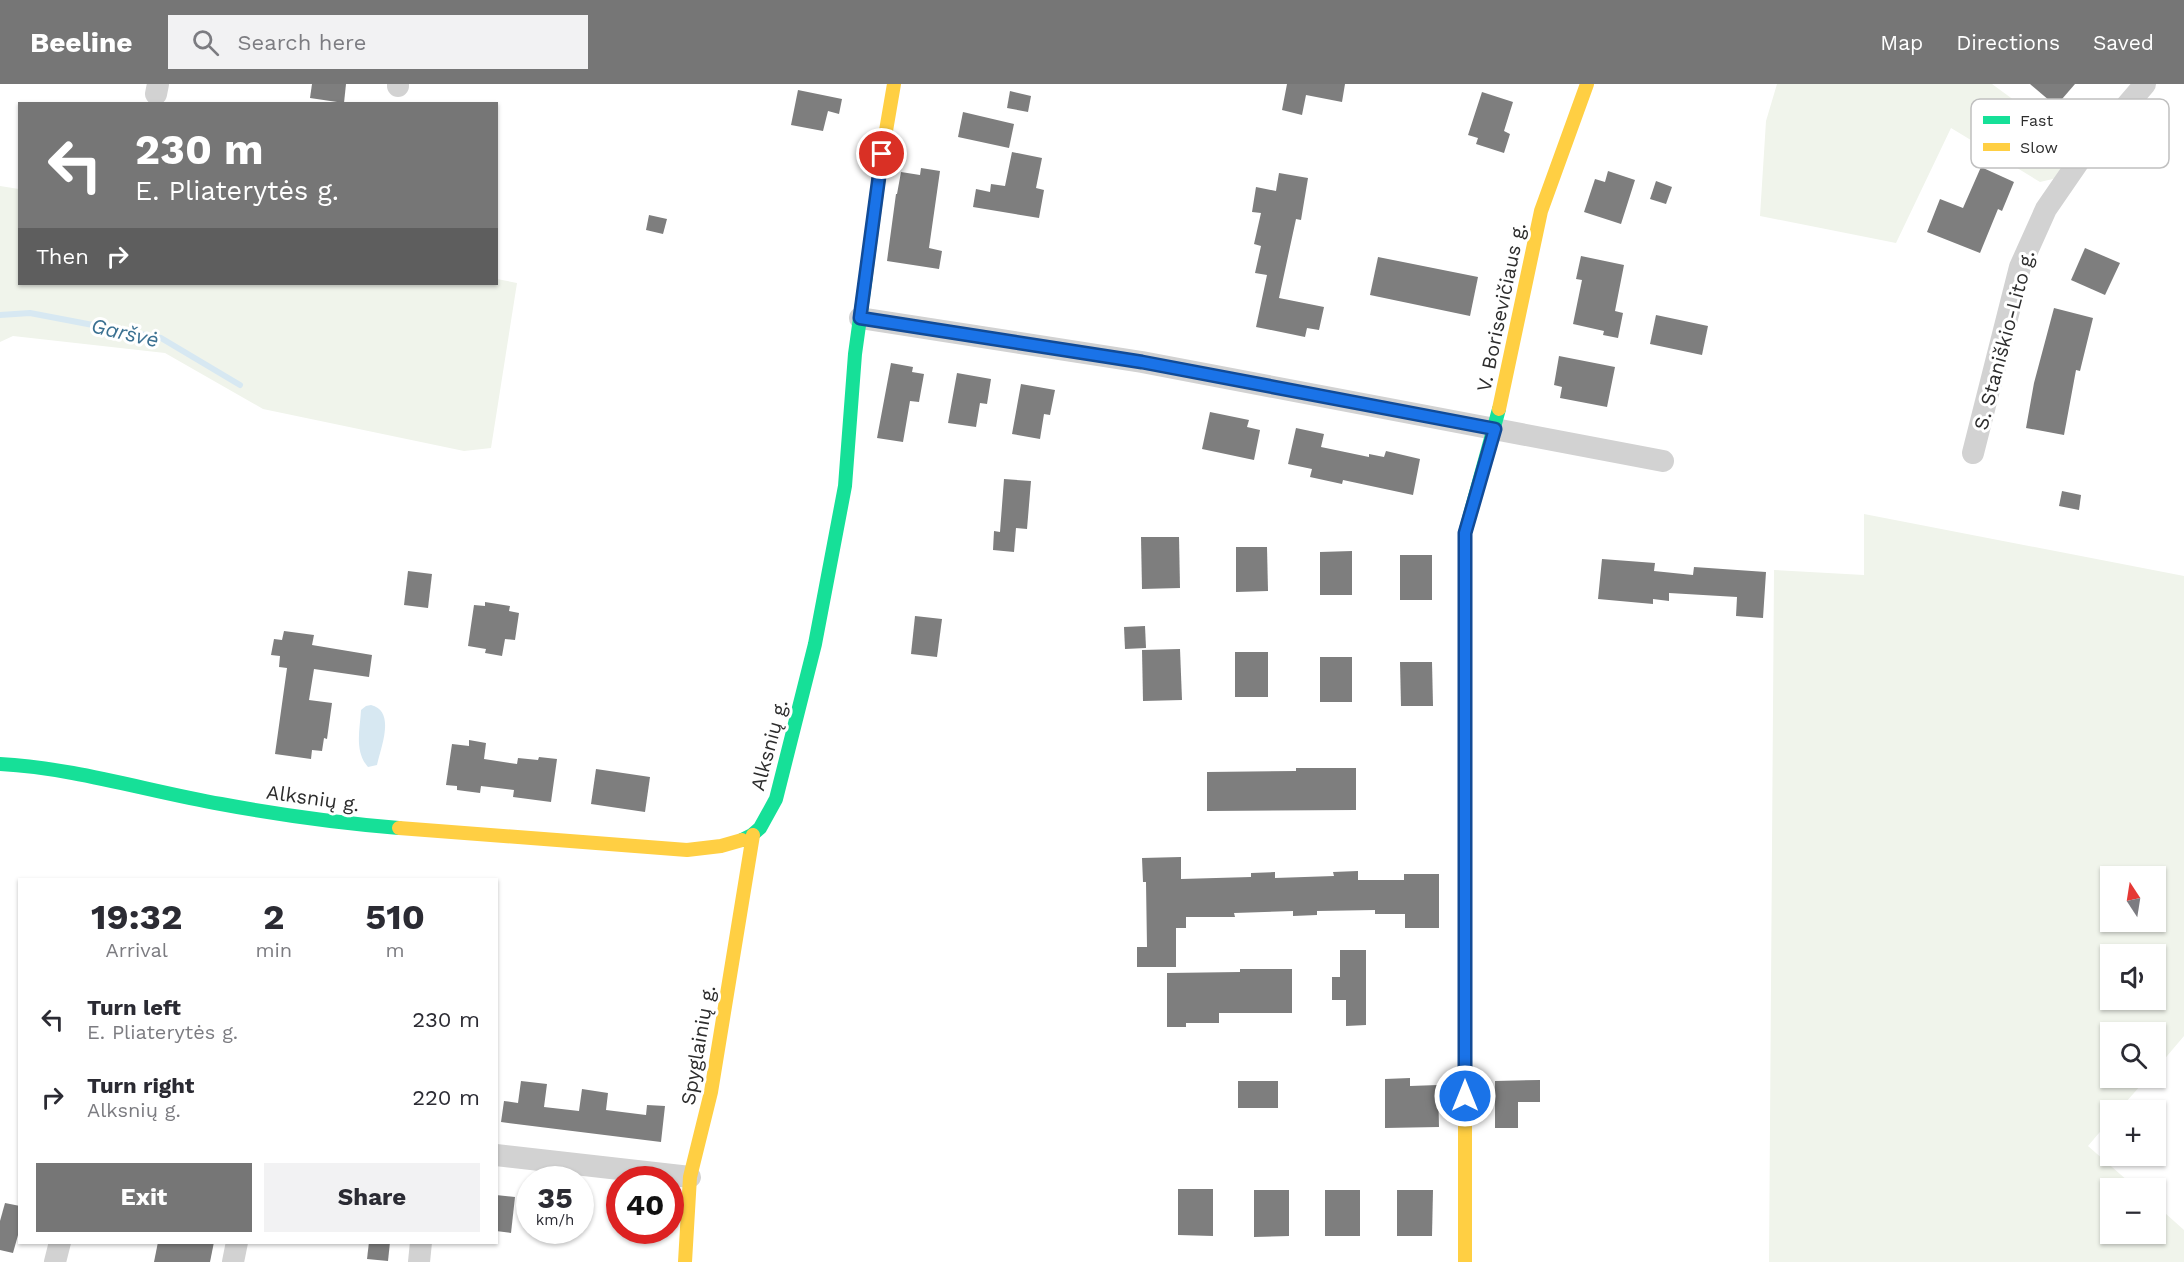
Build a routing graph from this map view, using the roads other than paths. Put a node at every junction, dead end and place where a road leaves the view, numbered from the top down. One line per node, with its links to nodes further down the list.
1 (894, 84): 6 (street, Alksnių g.)
2 (1587, 84): 7 (street, V. Borisevičiaus g.)
3 (2145, 84): 4 (street, S. Staniškio-Lito g.)
4 (2132, 99)
5 (2074, 168): 8 (street, S. Staniškio-Lito g.)
6 (860, 318): 7 (street); 11 (street, Alksnių g.)
7 (1495, 429): 9 (street); 21 (street, V. Borisevičiaus g.)
8 (1973, 453)
9 (1663, 461)
10 (0, 764): 11 (street, Alksnių g.)
11 (753, 835): 13 (street, Spyglainių g.)
12 (498, 1155): 13 (street)
13 (690, 1176): 20 (street, Spyglainių g.)
14 (60, 1244): 17 (street)
15 (237, 1244): 18 (street)
16 (421, 1244): 19 (street)
17 (55, 1262)
18 (233, 1262)
19 (419, 1262)
20 (685, 1262)
21 (1465, 1262)

